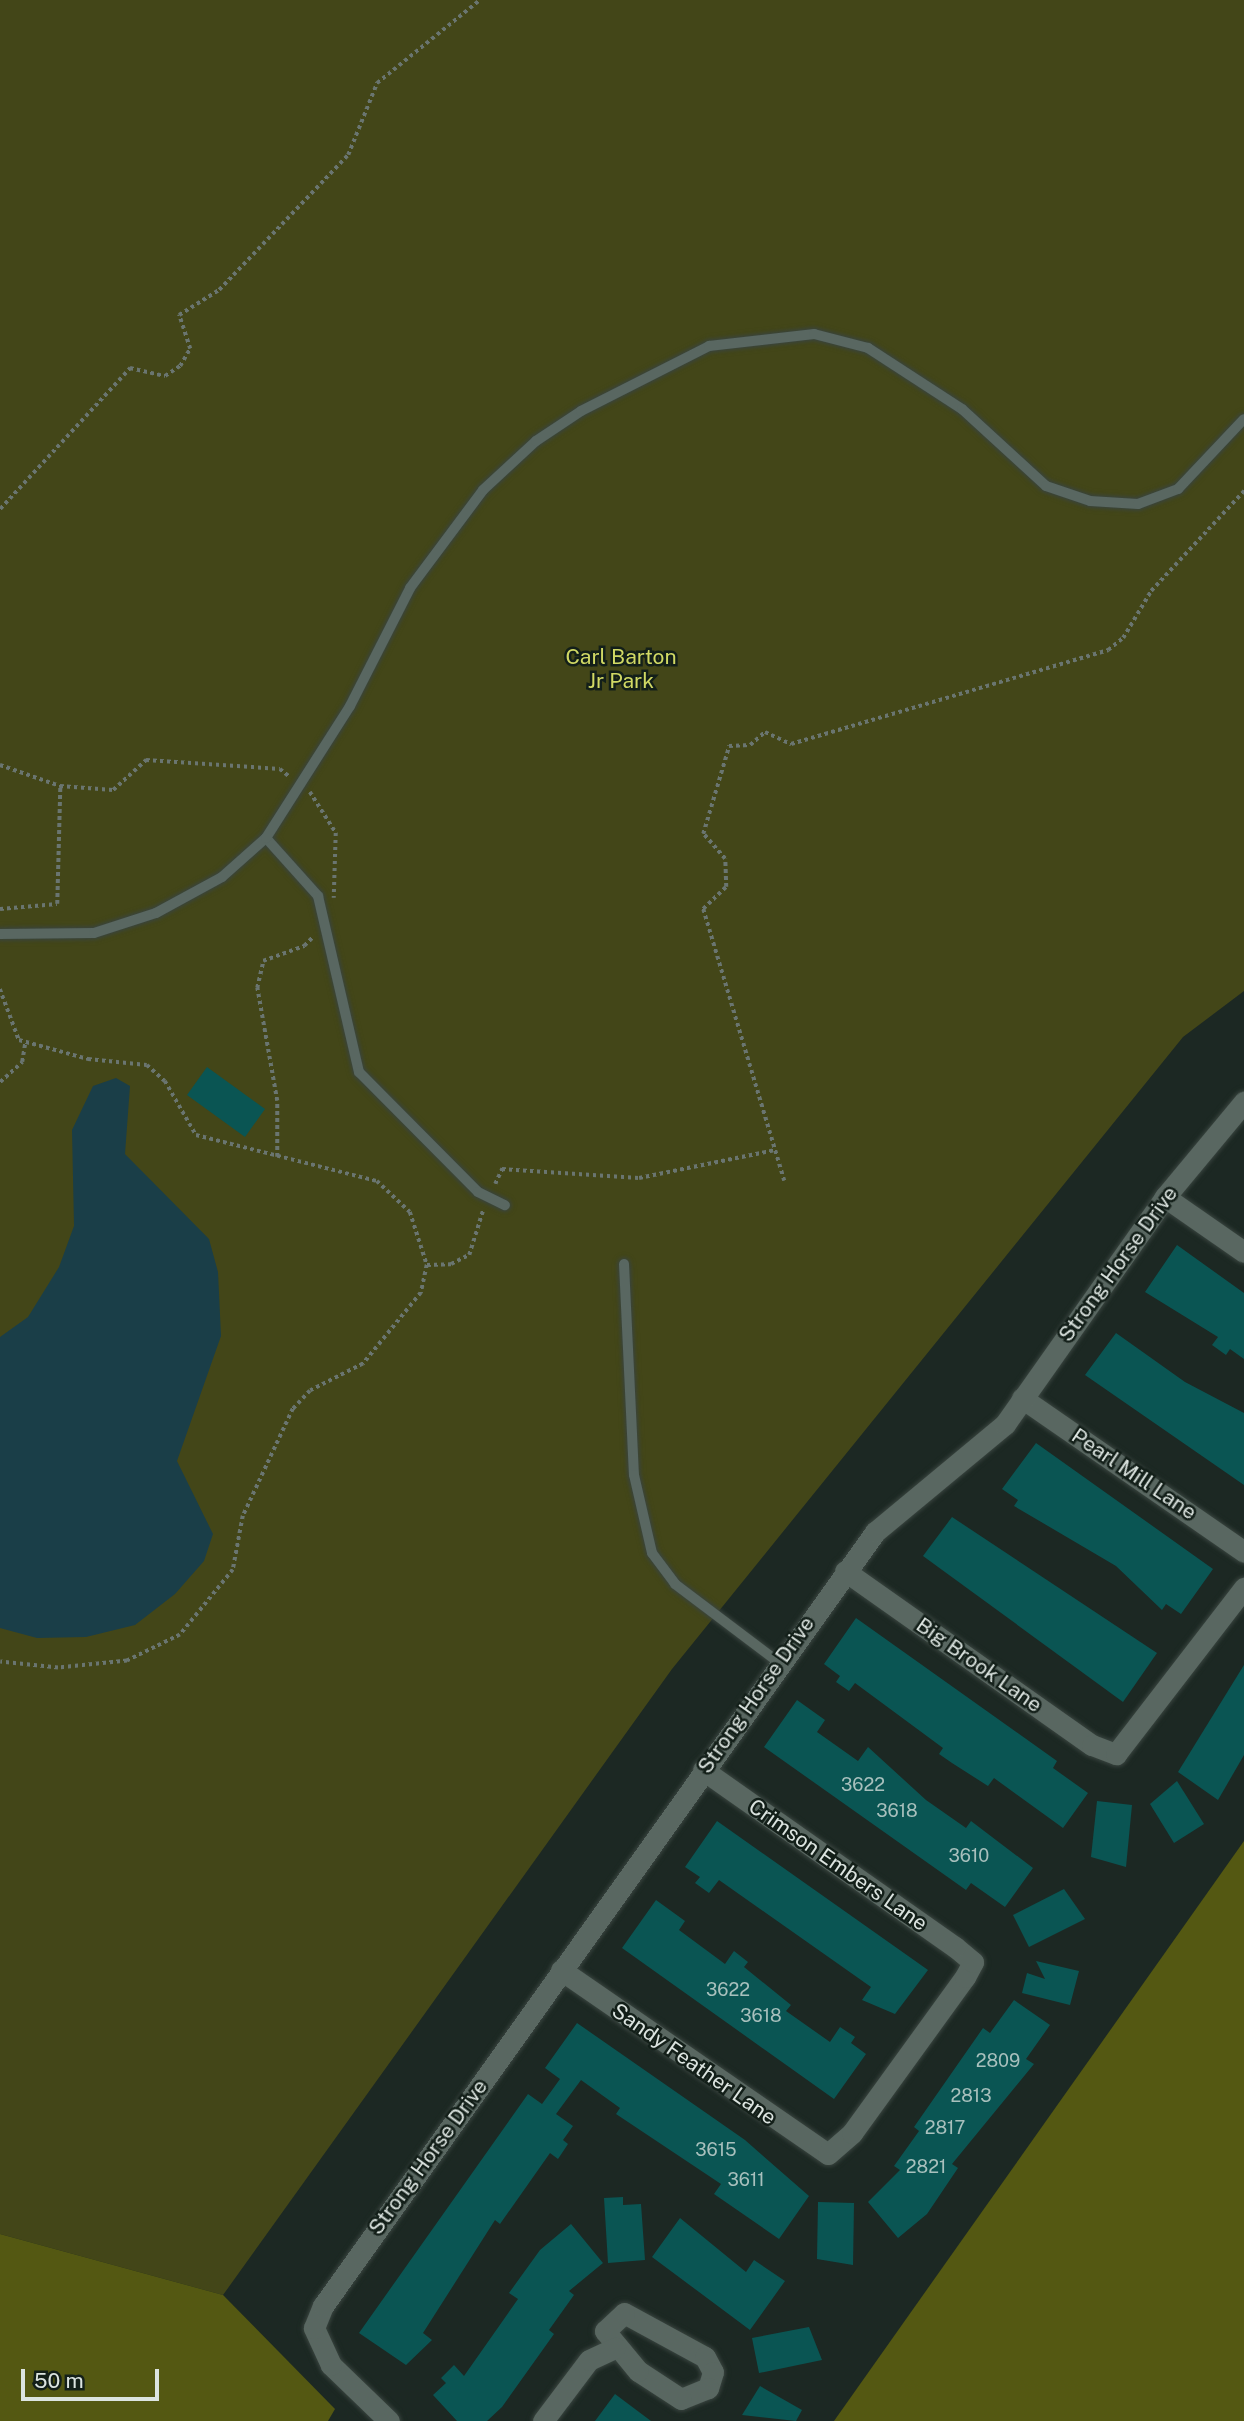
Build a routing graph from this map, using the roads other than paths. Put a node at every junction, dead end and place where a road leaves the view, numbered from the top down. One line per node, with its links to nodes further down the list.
1 (1244, 419): 2 (lane)
2 (266, 838): 3 (lane); 6 (lane)
3 (0, 934)
4 (1244, 1102): 5 (street, Strong Horse Drive)
5 (1165, 1197): 7 (street); 9 (street, Strong Horse Drive)
6 (505, 1205)
7 (1244, 1252)
8 (624, 1264): 13 (lane)
9 (1022, 1398): 10 (street, Pearl Mill Lane); 11 (street, Strong Horse Drive)
10 (1244, 1552)
11 (845, 1571): 12 (street, Big Brook Lane); 13 (street, Strong Horse Drive)
12 (1244, 1588)
13 (778, 1662): 14 (street, Strong Horse Drive)
14 (703, 1770): 15 (street, Strong Horse Drive); 16 (street, Crimson Embers Lane)
15 (561, 1970): 16 (street, Sandy Feather Lane); 18 (street, Strong Horse Drive)
16 (828, 2154)
17 (615, 2348): 17 (street); 19 (street)
18 (389, 2421)
19 (543, 2421)

